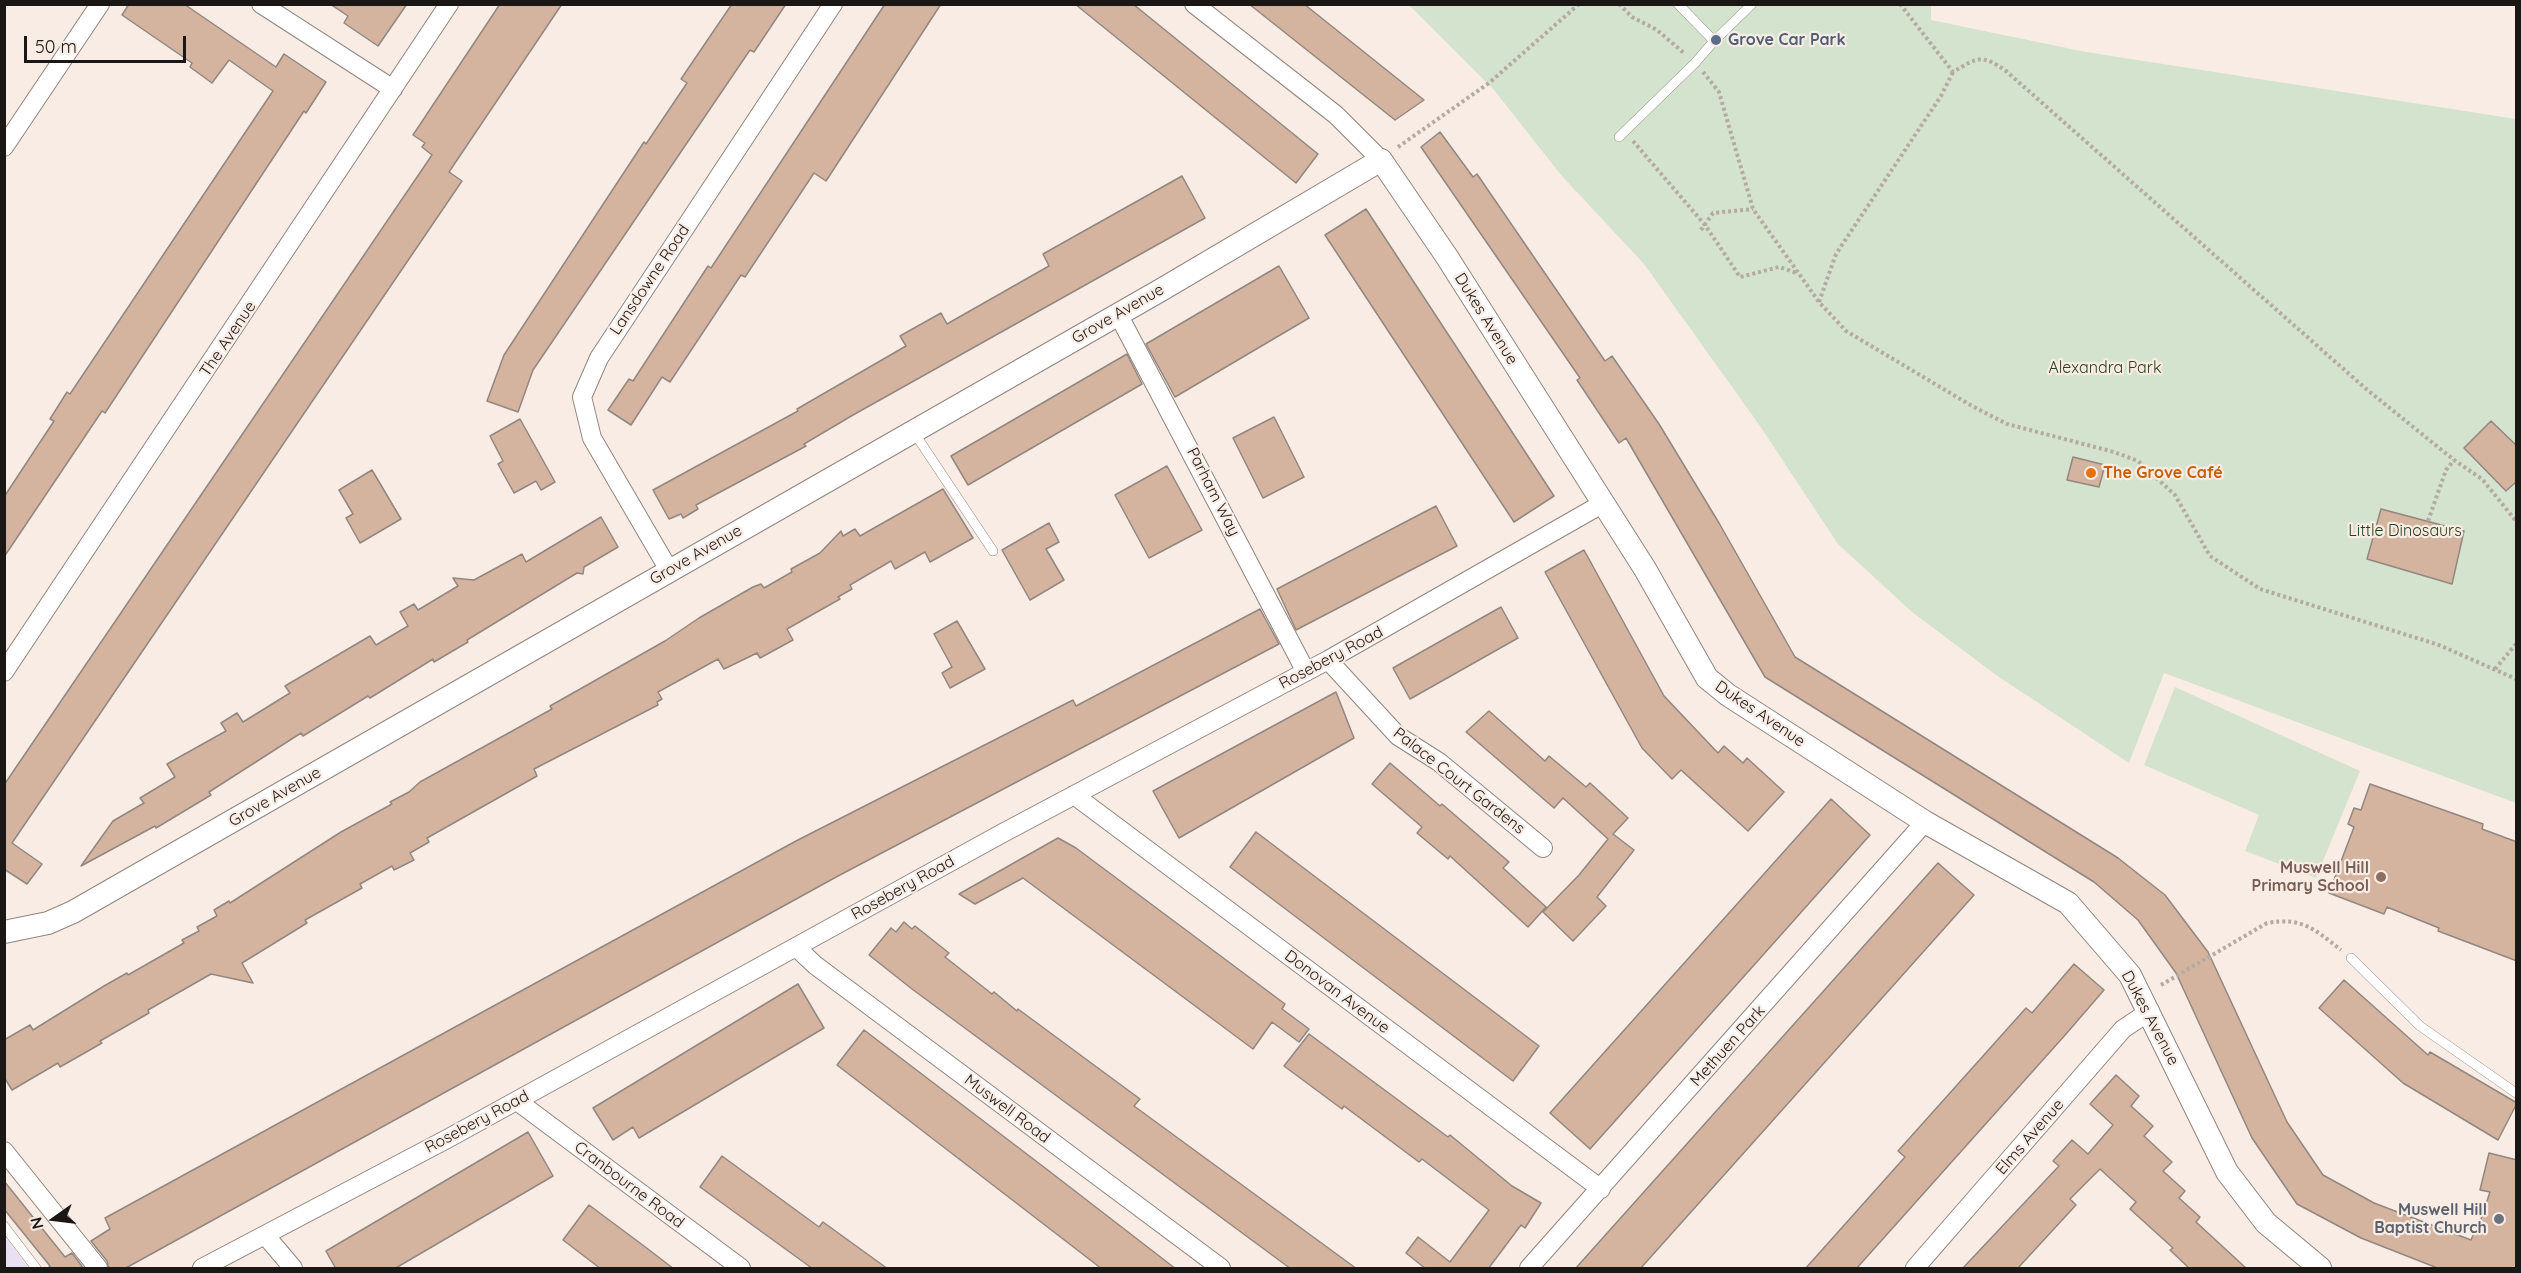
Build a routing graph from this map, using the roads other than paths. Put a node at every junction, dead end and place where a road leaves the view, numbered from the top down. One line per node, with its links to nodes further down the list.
1 (100, 4): 11 (street)
2 (261, 4): 9 (street)
3 (449, 4): 9 (street, The Avenue)
4 (833, 4): 17 (street, Lansdowne Road)
5 (1194, 4): 12 (street, Dukes Avenue)
6 (1678, 4): 8 (lane)
7 (1752, 4): 8 (lane)
8 (1714, 41): 10 (lane)
9 (393, 89): 19 (street, The Avenue)
10 (1622, 134)
11 (4, 147)
12 (1381, 160): 13 (street, Grove Avenue); 15 (street, Dukes Avenue)
13 (1118, 314): 14 (street, Grove Avenue); 20 (street, Parham Way)
14 (913, 431): 16 (lane); 17 (street, Grove Avenue)
15 (1602, 504): 18 (street, Rosebery Road); 22 (street, Dukes Avenue)
16 (993, 551)
17 (669, 570): 24 (street, Grove Avenue)
18 (1328, 660): 20 (street, Rosebery Road); 23 (street, Palace Court Gardens)
19 (4, 672)
20 (1306, 672): 21 (street, Rosebery Road)
21 (1074, 795): 25 (street, Rosebery Road); 31 (street, Donovan Avenue)
22 (1925, 822): 27 (street, Dukes Avenue); 31 (street, Methuen Park)
23 (1543, 848)
24 (4, 932)
25 (796, 947): 29 (street, Rosebery Road); 40 (street, Muswell Road)
26 (2351, 958): 28 (lane)
27 (2150, 1011): 34 (street, Dukes Avenue); 42 (street, Elms Avenue)
28 (2517, 1093)
29 (517, 1101): 33 (street, Rosebery Road); 39 (street, Cranbourne Road)
30 (4, 1151): 36 (street)
31 (1601, 1189): 41 (street, Methuen Park)
32 (4, 1226): 35 (lane)
33 (265, 1235): 37 (street, Rosebery Road); 38 (street)
34 (2318, 1268)
35 (36, 1269)
36 (98, 1269)
37 (202, 1269)
38 (293, 1269)
39 (741, 1269)
40 (1221, 1269)
41 (1529, 1269)
42 (1915, 1269)

